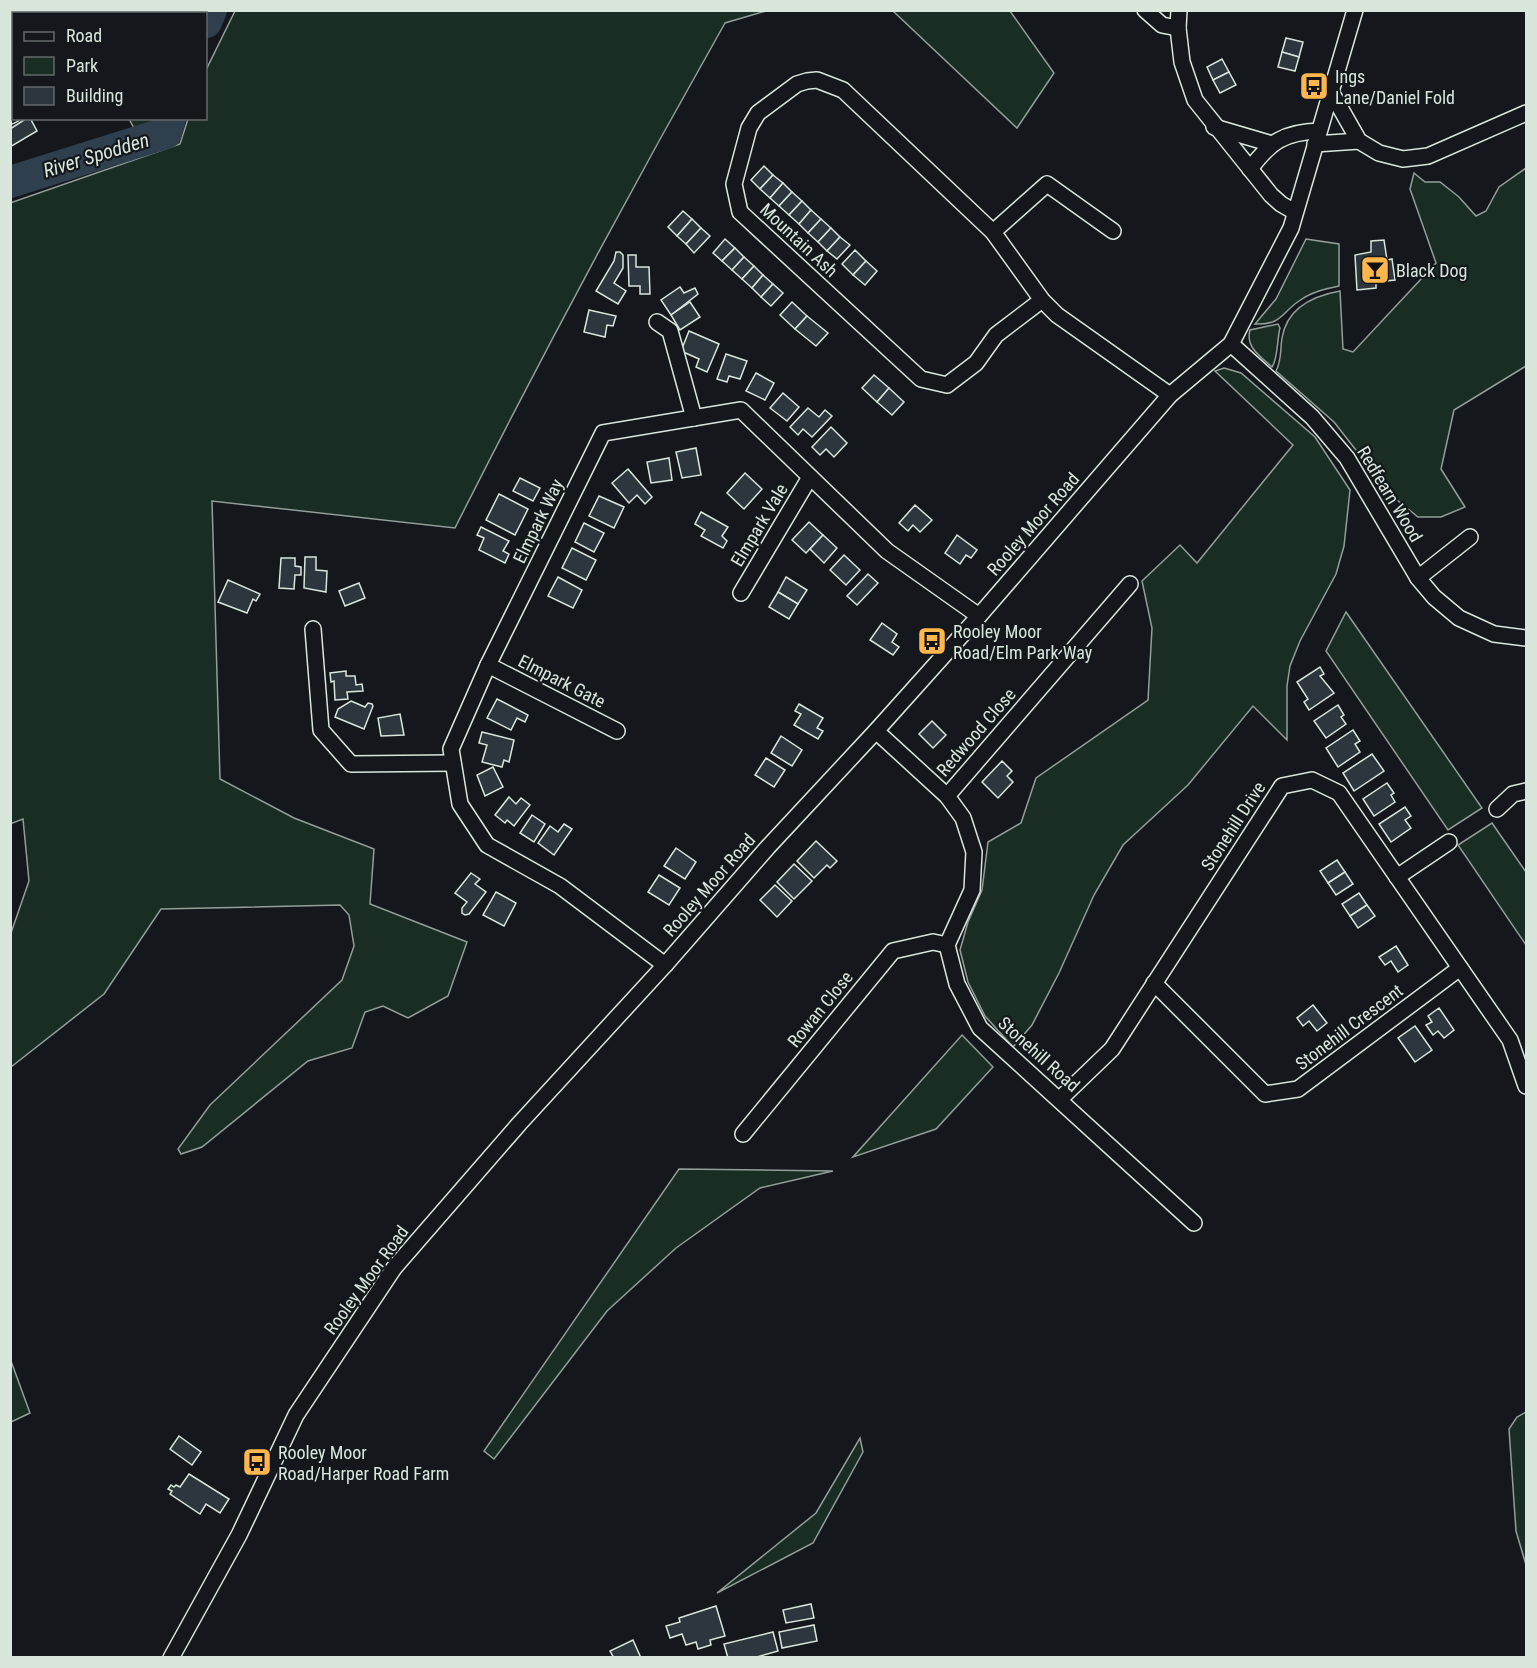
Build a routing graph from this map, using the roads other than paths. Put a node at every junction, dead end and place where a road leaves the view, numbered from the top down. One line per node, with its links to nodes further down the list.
1 (1145, 10): 4 (street)
2 (1179, 10): 4 (street)
3 (1355, 10): 5 (street, Rooley Moor Road)
4 (1178, 28): 7 (street)
5 (1330, 90): 8 (street, Rooley Moor Road); 9 (street)
6 (1527, 113): 9 (street)
7 (1214, 127): 10 (street); 11 (street)
8 (1317, 137): 9 (street); 10 (street); 12 (street, Rooley Moor Road)
9 (1359, 141)
10 (1272, 144): 11 (street)
11 (1250, 169): 12 (street)
12 (1295, 212): 17 (street, Rooley Moor Road)
13 (1113, 231): 14 (street)
14 (993, 232): 15 (street, Mountain Ash); 15 (street, Mountain Ash)
15 (1042, 300): 18 (street, Mountain Ash)
16 (657, 322): 19 (street)
17 (1231, 344): 18 (street, Rooley Moor Road); 22 (street, Redfearn Wood)
18 (1170, 395): 25 (street, Rooley Moor Road)
19 (694, 418): 20 (street, Elmpark Way); 28 (street, Elmpark Way)
20 (810, 477): 24 (street, Elmpark Vale); 25 (street, Elmpark Way)
21 (1470, 537): 22 (street)
22 (1418, 578): 27 (street, Redfearn Wood)
23 (1130, 584): 33 (street, Redwood Close)
24 (741, 594)
25 (979, 616): 30 (street, Rooley Moor Road)
26 (313, 629): 31 (street)
27 (1527, 638)
28 (488, 665): 29 (street, Elmpark Gate); 31 (street, Elmpark Way)
29 (617, 731)
30 (876, 732): 33 (street); 38 (street, Rooley Moor Road)
31 (453, 763): 38 (street, Elmpark Way)
32 (1527, 791): 34 (street)
33 (946, 796): 37 (street)
34 (1497, 809)
35 (1449, 842): 36 (street)
36 (1397, 877): 39 (street, Stonehill Drive); 40 (street, Stonehill Drive)
37 (947, 945): 42 (street, Stonehill Road); 43 (street, Rowan Close)
38 (665, 965): 45 (street, Rooley Moor Road)
39 (1460, 968): 40 (street, Stonehill Crescent); 41 (street, Stonehill Drive)
40 (1154, 983): 42 (street, Stonehill Drive)
41 (1527, 1086)
42 (1060, 1099): 44 (street, Stonehill Road)
43 (743, 1134)
44 (1194, 1222)
45 (171, 1658)

